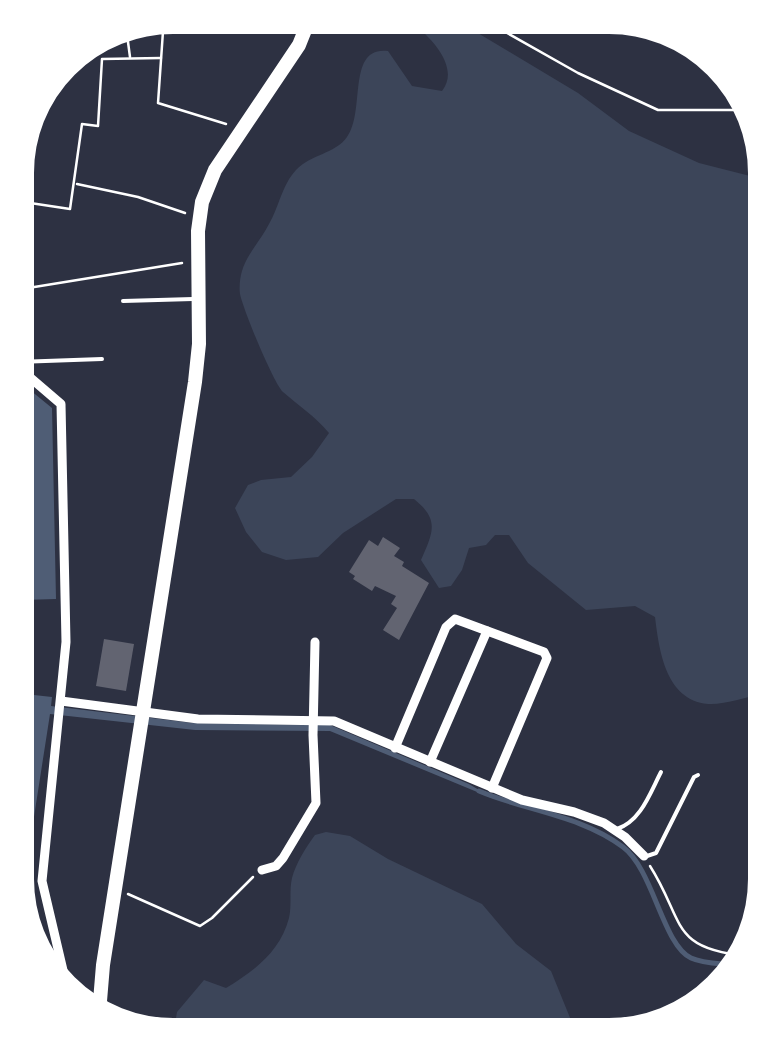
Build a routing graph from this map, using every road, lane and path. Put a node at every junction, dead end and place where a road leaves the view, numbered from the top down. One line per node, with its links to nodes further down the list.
1 (306, 28): 8 (highway)
2 (498, 28): 7 (path)
3 (163, 29): 6 (path)
4 (127, 35): 5 (path)
5 (130, 58): 6 (path); 9 (path)
6 (161, 58): 8 (path)
7 (740, 110)
8 (242, 129): 11 (highway)
9 (75, 183): 10 (path); 11 (path)
10 (28, 203)
11 (199, 217): 12 (highway)
12 (198, 261): 13 (path); 14 (highway)
13 (28, 288)
14 (199, 299): 15 (lane); 22 (highway)
15 (123, 301)
16 (102, 359): 17 (lane)
17 (28, 361)
18 (28, 376): 21 (street)
19 (487, 631): 24 (street); 25 (street); 28 (street)
20 (315, 642): 23 (street)
21 (60, 708): 22 (street); 34 (street)
22 (140, 719): 23 (street); 32 (highway)
23 (313, 726): 24 (street); 31 (street)
24 (395, 748): 25 (street)
25 (430, 762): 28 (street)
26 (662, 772): 29 (lane)
27 (698, 775): 30 (lane)
28 (492, 788): 29 (street)
29 (615, 830): 30 (street)
30 (644, 856): 33 (path)
31 (262, 870): 32 (path)
32 (114, 888): 35 (highway)
33 (732, 954)
34 (64, 974)
35 (100, 1004)

